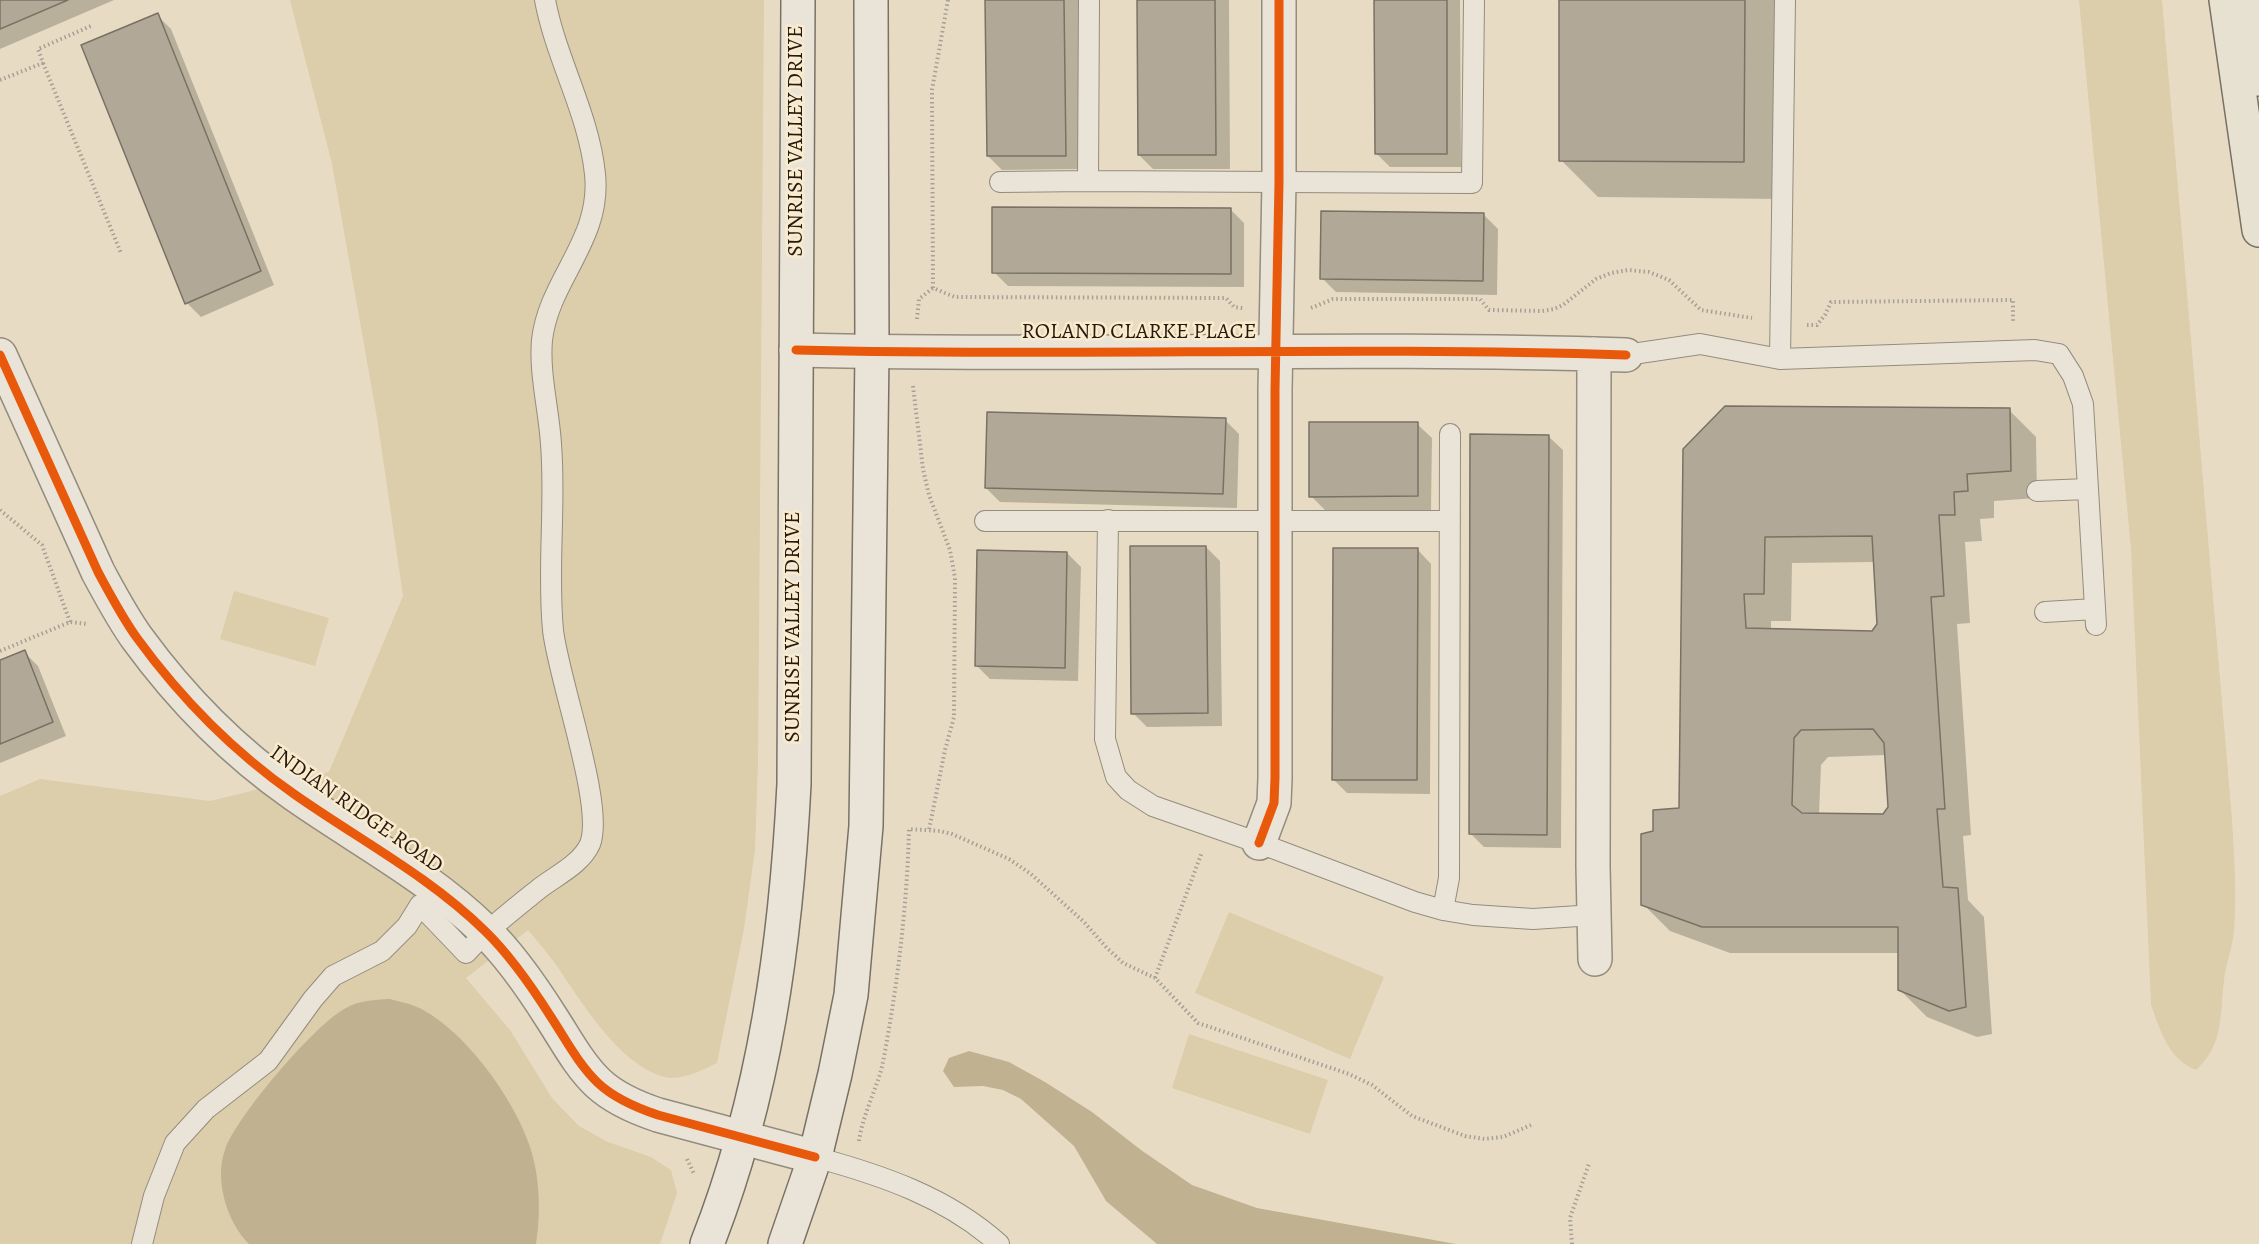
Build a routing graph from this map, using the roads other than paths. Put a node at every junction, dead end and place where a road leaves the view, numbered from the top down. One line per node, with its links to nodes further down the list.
1 (545, 0): 33 (lane)
2 (798, 0): 15 (street, SUNRISE VALLEY DRIVE)
3 (871, 0): 16 (street)
4 (1089, 0): 11 (lane)
5 (1279, 0): 12 (street)
6 (1474, 0): 12 (lane)
7 (1785, 0): 21 (lane)
8 (2226, 0): 14 (highway)
9 (2252, 0): 10 (highway)
10 (2259, 94)
11 (1088, 182): 12 (lane); 13 (lane)
12 (1279, 182): 17 (street)
13 (1000, 183)
14 (2259, 230)
15 (796, 350): 16 (street, ROLAND CLARKE PLACE); 35 (street, SUNRISE VALLEY DRIVE)
16 (872, 352): 17 (street, ROLAND CLARKE PLACE); 36 (street)
17 (1275, 352): 18 (street, ROLAND CLARKE PLACE); 27 (street)
18 (1594, 354): 20 (street, ROLAND CLARKE PLACE); 32 (street)
19 (0, 355): 33 (street, INDIAN RIDGE ROAD)
20 (1626, 355): 21 (lane)
21 (1780, 359): 23 (lane)
22 (1450, 434): 28 (lane)
23 (2088, 489): 24 (lane); 29 (lane)
24 (2037, 491)
25 (985, 520): 26 (lane)
26 (1108, 520): 27 (lane); 30 (lane)
27 (1275, 520): 28 (lane); 30 (street)
28 (1450, 521): 31 (lane)
29 (2045, 612)
30 (1259, 843): 31 (lane)
31 (1443, 910): 32 (lane)
32 (1594, 915): 34 (street)
33 (476, 942): 35 (street, INDIAN RIDGE ROAD); 37 (lane)
34 (1595, 959)
35 (741, 1138): 36 (street, INDIAN RIDGE ROAD); 38 (street, SUNRISE VALLEY DRIVE)
36 (815, 1157): 39 (street); 40 (lane)
37 (142, 1244)
38 (707, 1244)
39 (785, 1244)
40 (999, 1244)

